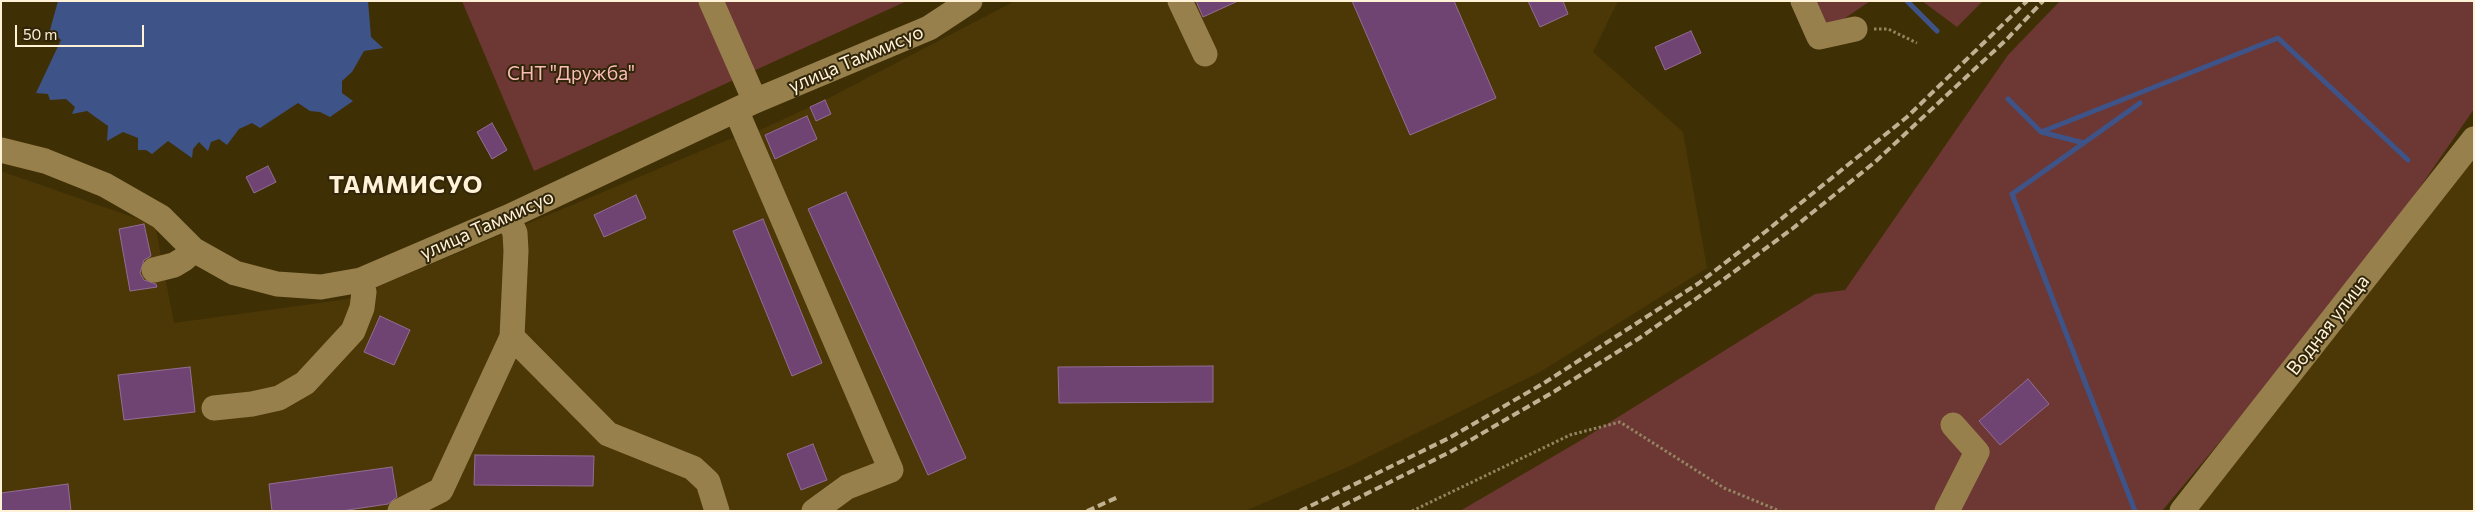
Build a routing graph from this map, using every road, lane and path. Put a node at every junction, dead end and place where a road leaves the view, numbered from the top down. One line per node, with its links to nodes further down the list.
1 (710, 1): 8 (street)
2 (970, 1): 8 (street, улица Таммисуо)
3 (1180, 1): 7 (street)
4 (1803, 1): 5 (street)
5 (1855, 29): 6 (path)
6 (1917, 43)
7 (1205, 54)
8 (745, 106): 11 (street, улица Таммисуо); 20 (street)
9 (2474, 139): 24 (street, Водная улица)
10 (1, 150): 12 (street, улица Таммисуо)
11 (508, 217): 14 (street, улица Таммисуо); 15 (street)
12 (194, 250): 13 (street); 14 (street, улица Таммисуо)
13 (154, 270)
14 (361, 280): 16 (street)
15 (512, 337): 18 (street); 19 (street)
16 (214, 408)
17 (1953, 425): 23 (street)
18 (400, 511)
19 (718, 511)
20 (814, 511)
21 (1412, 511): 22 (path)
22 (1780, 511)
23 (1947, 511)
24 (2182, 511)

